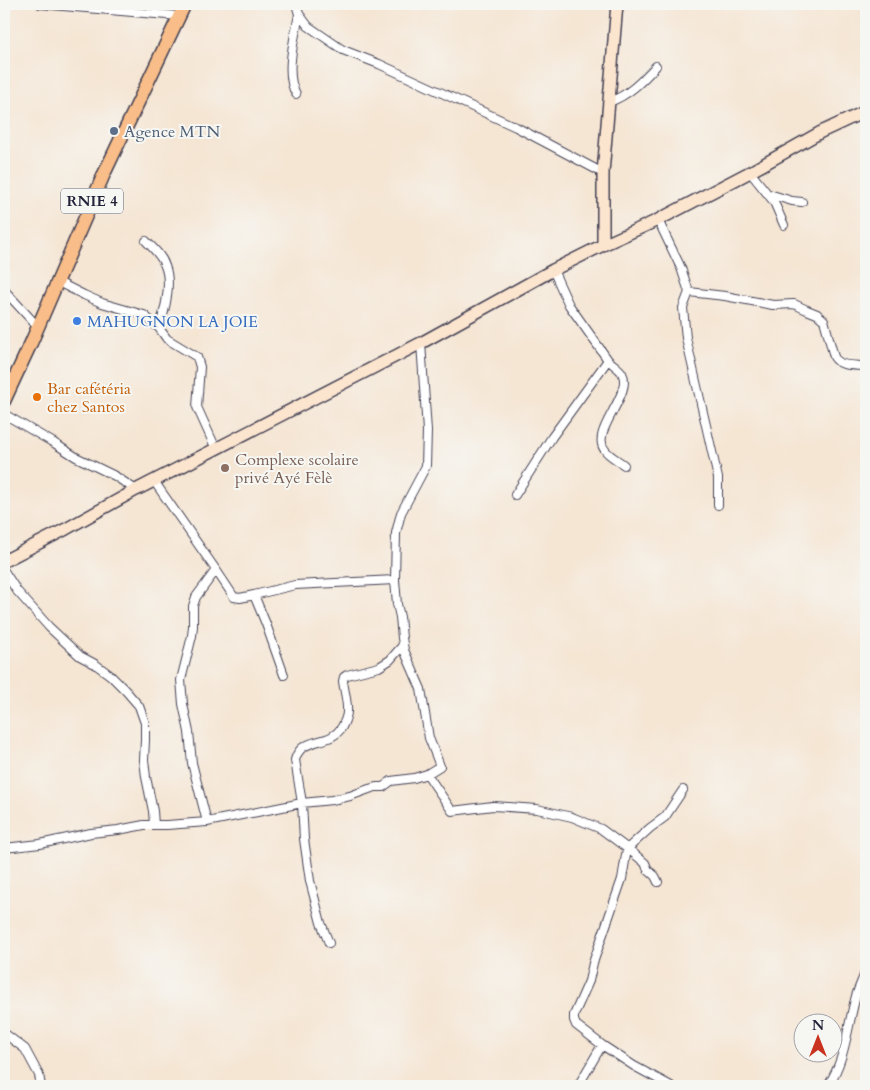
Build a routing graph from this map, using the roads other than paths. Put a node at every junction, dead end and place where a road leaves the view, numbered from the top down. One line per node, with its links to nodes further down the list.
1 (40, 4): 6 (street)
2 (186, 4): 6 (main road, RNIE 4)
3 (296, 4): 5 (street)
4 (617, 4): 9 (street)
5 (299, 14): 8 (street); 12 (street)
6 (179, 16): 20 (main road, RNIE 4)
7 (656, 66): 9 (street)
8 (296, 94)
9 (609, 102): 12 (street)
10 (866, 111): 11 (street)
11 (750, 172): 13 (street); 15 (street)
12 (603, 173): 18 (street)
13 (767, 194): 14 (street); 16 (street)
14 (802, 202)
15 (658, 220): 18 (street); 22 (street)
16 (784, 225)
17 (146, 240): 24 (street)
18 (602, 245): 19 (street)
19 (553, 270): 25 (street); 26 (street)
20 (58, 282): 23 (main road, RNIE 4); 24 (street)
21 (4, 290): 23 (street)
22 (690, 292): 27 (street); 35 (street)
23 (38, 327): 28 (main road, RNIE 4)
24 (159, 328): 30 (street)
25 (421, 343): 30 (street); 39 (street)
26 (608, 360): 31 (street); 34 (street)
27 (865, 366)
28 (4, 401)
29 (4, 414): 33 (street)
30 (216, 449): 32 (street)
31 (624, 465)
32 (154, 481): 33 (street); 37 (street)
33 (136, 490): 36 (street)
34 (515, 495)
35 (718, 505)
36 (4, 561)
37 (216, 570): 40 (street); 46 (street)
38 (4, 571): 47 (street)
39 (396, 580): 40 (street); 41 (street)
40 (254, 595): 42 (street)
41 (403, 645): 43 (street); 45 (street)
42 (284, 675)
43 (427, 774): 45 (street); 49 (street)
44 (683, 790): 49 (street)
45 (302, 803): 46 (street); 51 (street)
46 (206, 822): 47 (street)
47 (154, 824): 48 (street)
48 (4, 848)
49 (627, 849): 50 (street); 54 (street)
50 (658, 882)
51 (329, 943)
52 (866, 970): 58 (street)
53 (4, 1033): 55 (street)
54 (602, 1045): 56 (street); 57 (street)
55 (41, 1086)
56 (578, 1086)
57 (671, 1086)
58 (828, 1086)

